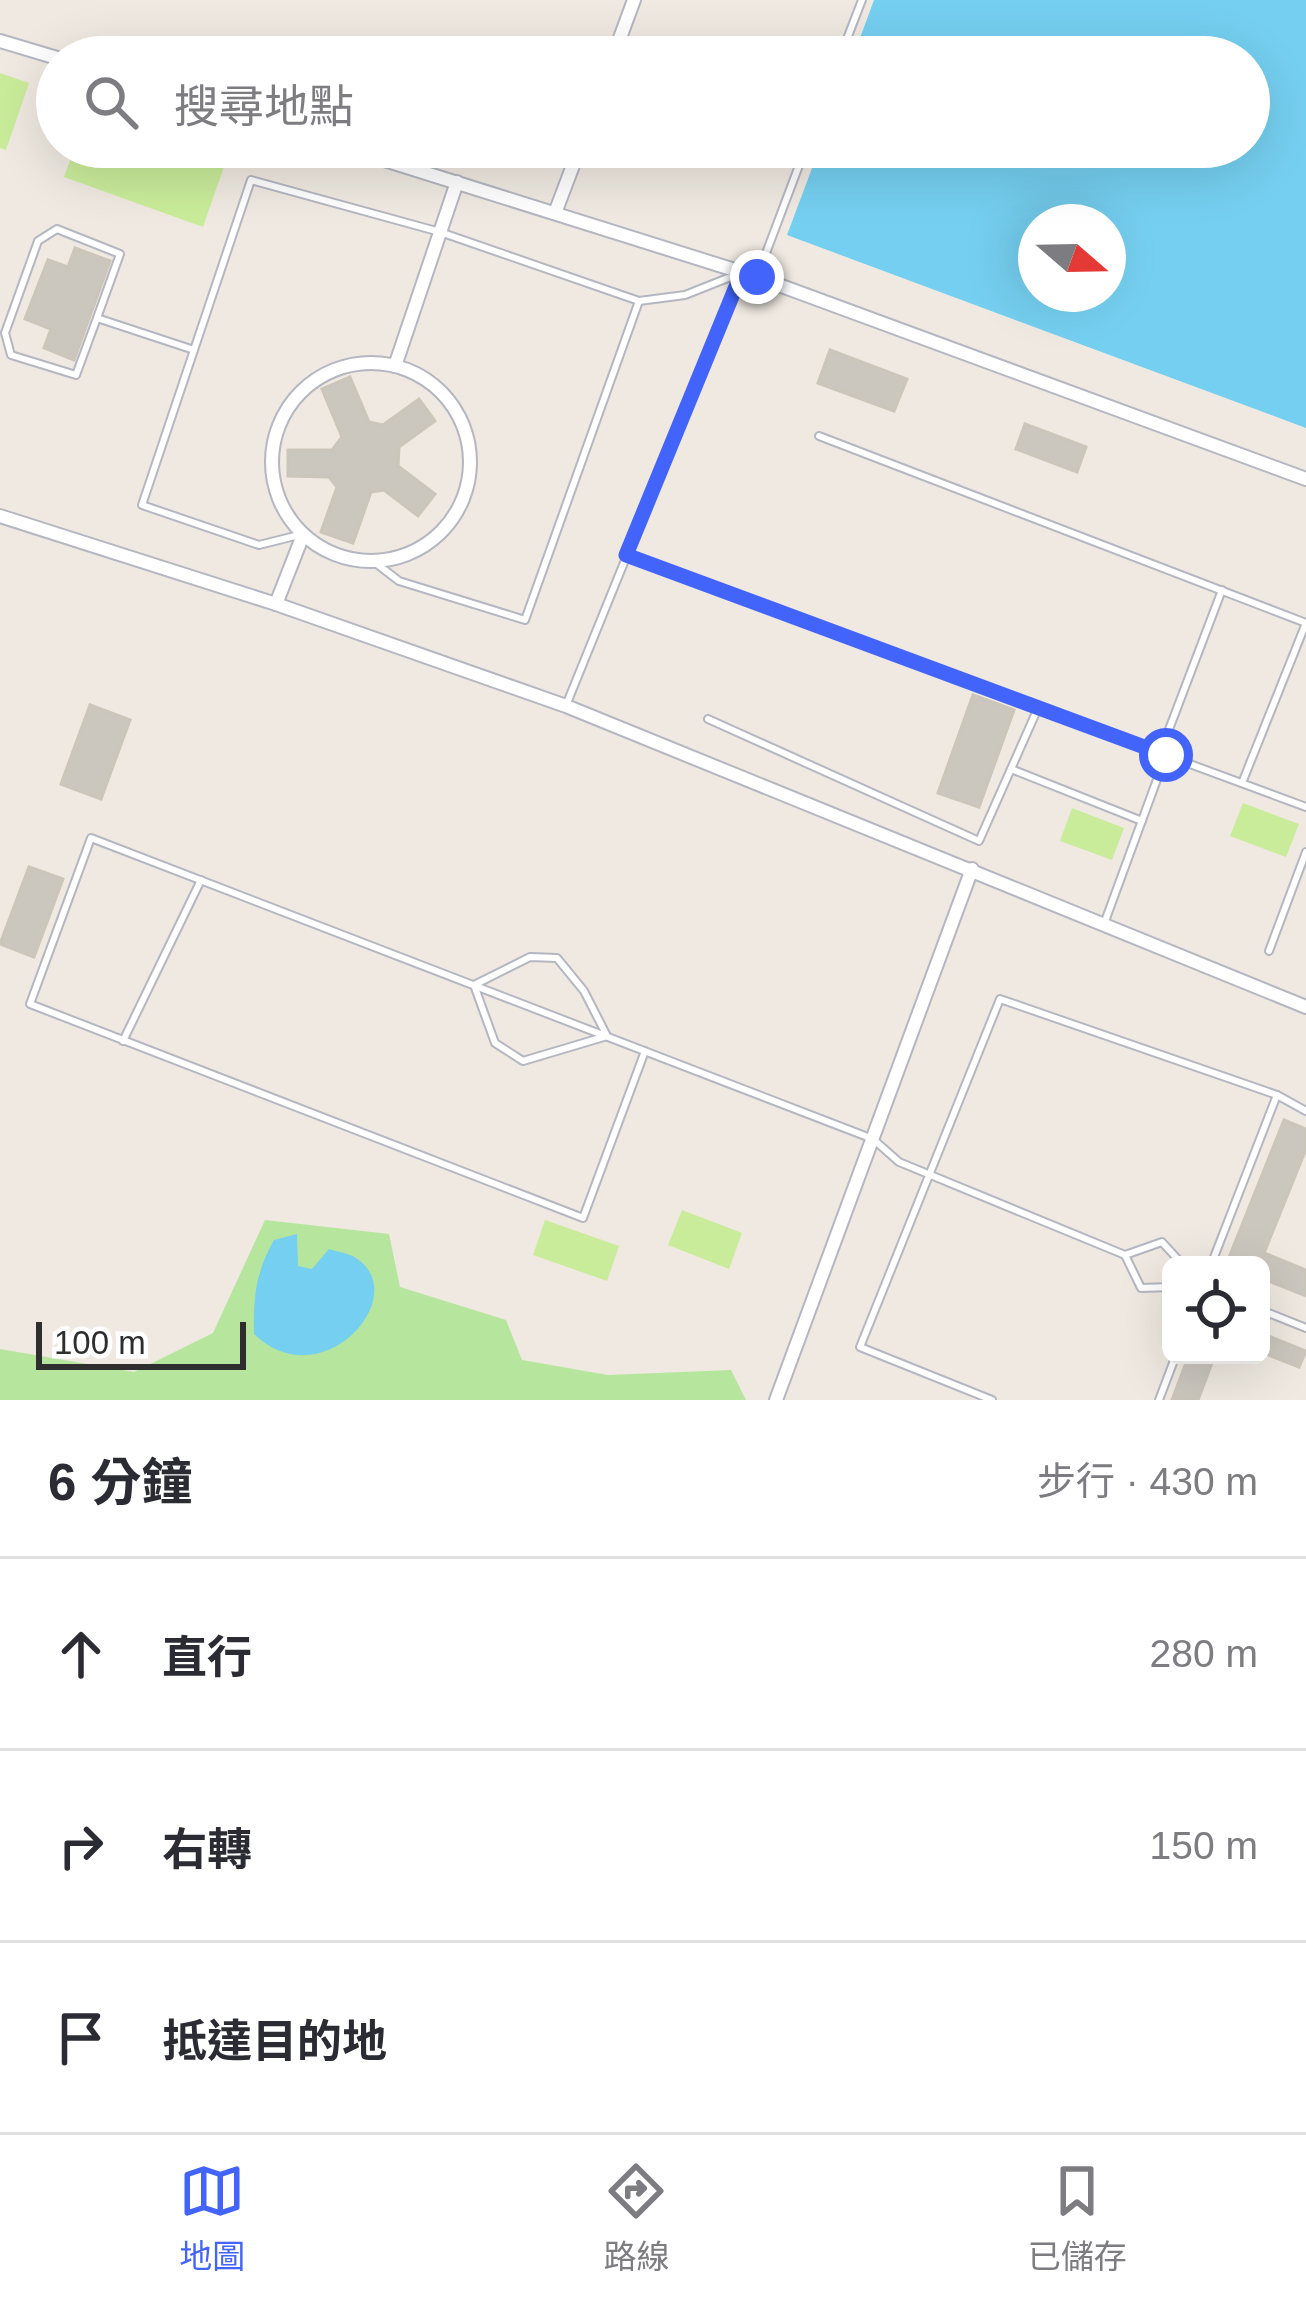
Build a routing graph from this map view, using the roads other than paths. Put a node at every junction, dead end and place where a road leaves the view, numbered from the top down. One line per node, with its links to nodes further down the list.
1 (634, 0): 3 (street)
2 (862, 0): 4 (lane)
3 (621, 36)
4 (848, 36)
5 (0, 40): 6 (street)
6 (36, 51)
7 (411, 168): 10 (street)
8 (572, 168): 11 (street)
9 (798, 168): 14 (lane)
10 (457, 182): 11 (street); 12 (street)
11 (555, 213): 13 (street)
12 (440, 232): 15 (lane); 17 (lane); 20 (street)
13 (742, 272): 14 (street); 15 (lane); 25 (lane)
14 (757, 277): 22 (street)
15 (639, 301): 26 (lane)
16 (97, 318): 17 (lane); 19 (lane); 19 (lane)
17 (194, 350): 24 (lane)
18 (0, 351): 19 (lane)
19 (11, 355)
20 (395, 366): 24 (street); 26 (street)
21 (819, 436): 27 (lane)
22 (1306, 479)
23 (0, 516): 28 (street)
24 (303, 535): 26 (street); 28 (street)
25 (626, 555): 30 (lane); 31 (lane)
26 (373, 561)
27 (1222, 590): 29 (lane); 33 (lane)
28 (276, 604): 30 (street)
29 (1306, 623): 35 (lane)
30 (566, 706): 39 (street)
31 (1038, 708): 33 (lane); 34 (lane)
32 (708, 719): 34 (lane)
33 (1163, 754): 35 (lane); 37 (lane)
34 (1011, 769): 37 (lane)
35 (1242, 783): 36 (lane)
36 (1306, 807)
37 (1142, 821): 41 (lane)
38 (1306, 852): 42 (lane)
39 (972, 869): 41 (street); 50 (street)
40 (201, 880): 43 (lane); 46 (lane); 46 (lane)
41 (1104, 924): 44 (street)
42 (1269, 951)
43 (474, 985): 45 (lane); 45 (lane); 45 (lane)
44 (1306, 1007)
45 (607, 1036): 47 (lane)
46 (123, 1041): 47 (lane)
47 (645, 1051): 50 (lane)
48 (1277, 1095): 49 (lane); 51 (lane); 54 (lane)
49 (1306, 1111)
50 (873, 1139): 51 (lane); 59 (street)
51 (929, 1174): 52 (lane); 60 (lane)
52 (1125, 1255): 53 (lane); 55 (lane)
53 (1175, 1256)
54 (1214, 1256)
55 (1162, 1287)
56 (1270, 1314): 57 (lane)
57 (1306, 1328)
58 (1173, 1364): 61 (lane)
59 (776, 1400)
60 (992, 1400)
61 (1159, 1400)

